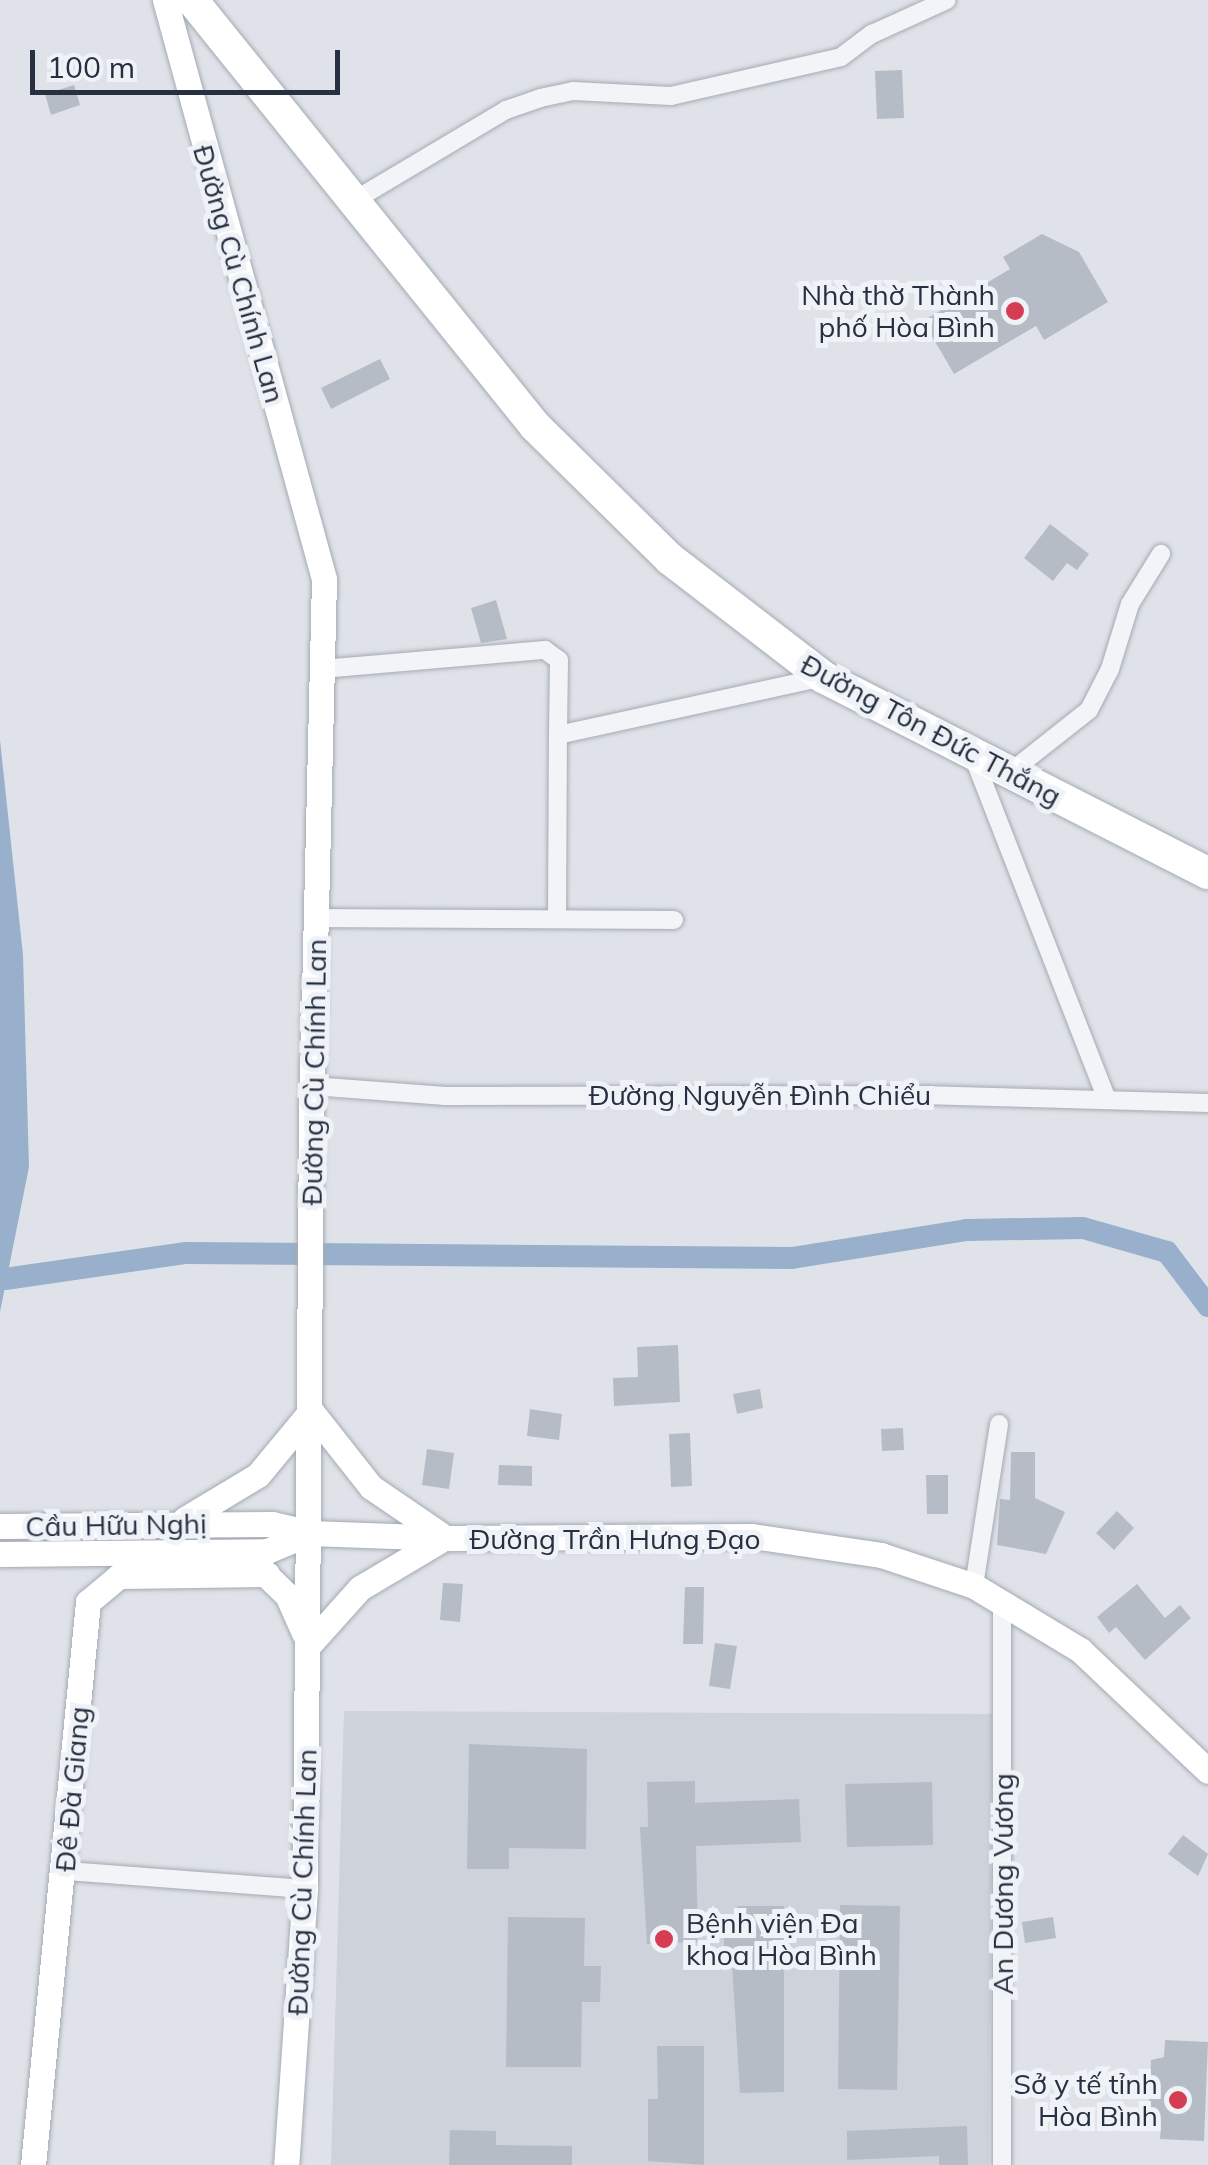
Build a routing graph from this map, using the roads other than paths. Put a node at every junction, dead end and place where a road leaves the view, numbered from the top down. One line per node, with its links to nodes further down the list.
1 (165, 0): 6 (main road, Đường Cù Chính Lan)
2 (192, 0): 4 (highway, Đường Tôn Đức Thắng)
3 (947, 0): 4 (street)
4 (355, 200): 7 (highway, Đường Tôn Đức Thắng)
5 (1161, 554): 10 (street)
6 (322, 669): 8 (street); 12 (main road, Đường Cù Chính Lan)
7 (823, 678): 8 (street); 9 (highway, Đường Tôn Đức Thắng)
8 (558, 735): 13 (street)
9 (974, 756): 10 (highway, Đường Tôn Đức Thắng); 16 (street)
10 (1008, 774): 11 (highway, Đường Tôn Đức Thắng)
11 (1208, 872)
12 (316, 918): 13 (street); 15 (main road, Đường Cù Chính Lan)
13 (557, 919): 14 (street)
14 (674, 920)
15 (312, 1086): 16 (street, Đường Nguyễn Đình Chiểu); 18 (main road, Đường Cù Chính Lan)
16 (1106, 1100): 17 (street, Đường Nguyễn Đình Chiểu)
17 (1208, 1104)
18 (312, 1412): 20 (main road); 22 (main road, Đường Cù Chính Lan); 23 (main road)
19 (999, 1424): 27 (street)
20 (168, 1524): 21 (main road, Cầu Hữu Nghị); 22 (main road, Cầu Hữu Nghị)
21 (0, 1526)
22 (310, 1533): 23 (main road, Đường Trần Hưng Đạo); 24 (main road, Cầu Hữu Nghị); 29 (main road, Đường Cù Chính Lan)
23 (450, 1538): 27 (main road, Đường Trần Hưng Đạo); 29 (main road)
24 (229, 1552): 25 (main road, Cầu Hữu Nghị); 26 (main road)
25 (0, 1554)
26 (267, 1574): 29 (main road); 31 (main road, Đê Đà Giang)
27 (974, 1586): 28 (main road, Đường Trần Hưng Đạo)
28 (1002, 1602): 30 (main road, Đường Trần Hưng Đạo); 35 (street, An Dương Vương)
29 (308, 1646): 32 (main road, Đường Cù Chính Lan)
30 (1208, 1771)
31 (66, 1871): 32 (street); 33 (main road, Đê Đà Giang)
32 (305, 1889): 34 (main road, Đường Cù Chính Lan)
33 (34, 2165)
34 (286, 2165)
35 (1002, 2165)

